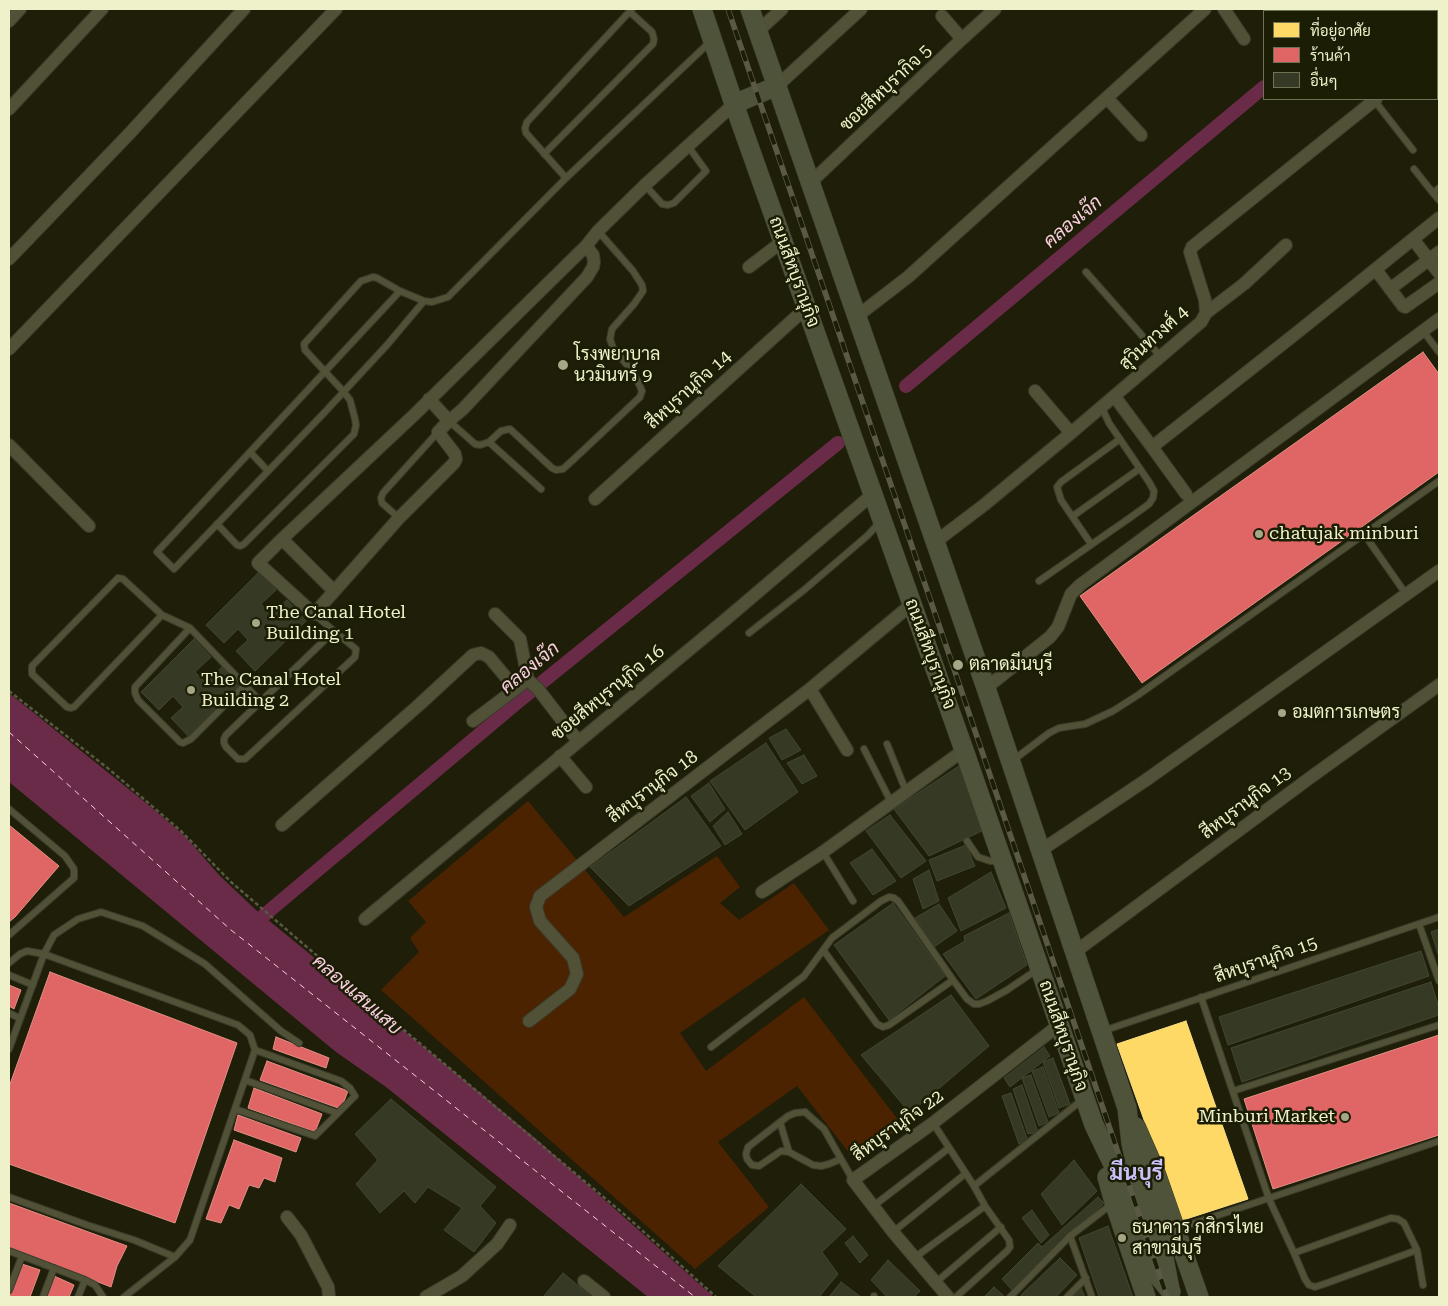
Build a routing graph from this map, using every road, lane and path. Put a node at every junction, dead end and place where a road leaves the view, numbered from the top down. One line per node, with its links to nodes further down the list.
1 (20, 9): 14 (street)
2 (102, 9): 23 (street)
3 (244, 9): 42 (street)
4 (336, 9): 57 (street)
5 (702, 9): 18 (main road, ถนนสีหบุรานุกิจ)
6 (750, 9): 15 (main road, ถนนสีหบุรานุกิจ)
7 (782, 9): 15 (street)
8 (861, 9): 19 (street)
9 (995, 9): 16 (street, ซอยสีหบุรากิจ 5)
10 (1205, 9): 20 (street)
11 (1224, 9): 17 (street)
12 (631, 10): 27 (lane); 27 (lane)
13 (942, 16): 16 (street)
14 (9, 21)
15 (758, 31): 19 (main road, ถนนสีหบุรานุกิจ)
16 (962, 39): 30 (street, ซอยสีหบุรากิจ 5)
17 (1244, 39)
18 (712, 40): 22 (main road, ถนนสีหบุรานุกิจ); 29 (lane)
19 (777, 86): 22 (main road); 30 (main road, ถนนสีหบุรานุกิจ)
20 (1107, 98): 24 (street); 54 (street)
21 (1375, 100): 26 (lane); 53 (street, สุวินทวงศ์ 4)
22 (734, 104): 25 (street); 38 (main road, ถนนสีหบุรานุกิจ)
23 (9, 110)
24 (1141, 135)
25 (688, 146): 31 (street); 31 (lane)
26 (1414, 150)
27 (544, 154): 29 (lane)
28 (1414, 169): 33 (lane)
29 (566, 178): 51 (lane)
30 (810, 183): 54 (main road, ถนนสีหบุรานุกิจ)
31 (646, 184): 36 (street)
32 (1439, 188): 33 (lane)
33 (1433, 193): 34 (lane)
34 (1439, 200)
35 (1439, 218): 37 (street)
36 (598, 231): 40 (street); 70 (lane)
37 (1413, 239): 43 (street); 45 (street)
38 (783, 241): 44 (street); 52 (main road, ถนนสีหบุรานุกิจ)
39 (1286, 245): 53 (street)
40 (586, 246): 64 (street); 66 (street)
41 (1439, 252): 43 (street)
42 (9, 259)
43 (1429, 260): 47 (street); 49 (street)
44 (749, 266)
45 (1376, 270): 49 (street); 72 (street)
46 (1086, 272): 59 (lane)
47 (1439, 273)
48 (1439, 283): 49 (street)
49 (1390, 289)
50 (400, 291): 51 (lane); 60 (lane); 60 (lane)
51 (424, 301): 61 (lane)
52 (806, 308): 78 (main road, ถนนสีหบุรานุกิจ); 80 (street, สีหบุรานุกิจ 14)
53 (1206, 313): 59 (street, สุวินทวงศ์ 4)
54 (856, 317): 88 (main road, ถนนสีหบุรานุกิจ)
55 (1439, 319): 56 (street)
56 (1423, 331): 58 (lane); 105 (street)
57 (9, 349)
58 (1439, 352)
59 (1161, 357): 63 (street, สุวินทวงศ์ 4)
60 (325, 370): 61 (lane); 73 (lane)
61 (343, 391): 75 (lane); 84 (lane)
62 (1035, 391): 68 (street)
63 (1115, 397): 65 (street, สุวินทวงศ์ 4); 72 (street)
64 (429, 399): 66 (street); 87 (street)
65 (1102, 408): 68 (street, สุวินทวงศ์ 4); 69 (lane)
66 (449, 421): 67 (street); 70 (lane)
67 (438, 432): 82 (street); 82 (lane)
68 (1071, 434): 88 (street, สุวินทวงศ์ 4)
69 (1120, 439): 74 (lane); 81 (lane)
70 (490, 442): 77 (lane)
71 (9, 445): 85 (street)
72 (1152, 446): 79 (street)
73 (250, 452): 75 (lane); 84 (lane)
74 (1139, 469): 81 (lane); 89 (lane)
75 (268, 471): 84 (lane)
76 (1439, 481): 86 (lane)
77 (541, 489)
78 (873, 494): 83 (main road, ถนนสีหบุรานุกิจ); 110 (street, ซอยสีหบุรานุกิจ 16)
79 (1186, 494)
80 (595, 499)
81 (1073, 516): 89 (lane)
82 (399, 518): 92 (street)
83 (882, 520): 94 (main road, ถนนสีหบุรานุกิจ); 100 (lane)
84 (217, 524)
85 (89, 526)
86 (1364, 534): 93 (lane); 116 (lane)
87 (282, 539): 92 (street); 95 (street)
88 (934, 542): 105 (main road, ถนนสีหบุรานุกิจ)
89 (1092, 544): 91 (lane)
90 (1439, 571): 93 (street)
91 (1039, 581)
92 (334, 591): 95 (street)
93 (1406, 595): 123 (street)
94 (912, 604): 106 (street, สีหบุรานุกิจ 18); 114 (main road, ถนนสีหบุรานุกิจ)
95 (314, 614): 99 (lane)
96 (495, 614): 101 (street)
97 (162, 615): 97 (lane); 98 (lane)
98 (190, 628): 102 (lane); 102 (lane)
99 (334, 631): 108 (lane); 108 (lane)
100 (749, 633)
101 (528, 680): 104 (street); 110 (street)
102 (245, 684): 108 (lane)
103 (1439, 685): 133 (street, สีหบุรานุกิจ 13)
104 (515, 688): 109 (street); 121 (street)
105 (986, 688): 116 (main road, ถนนสีหบุรานุกิจ)
106 (810, 689): 113 (street); 144 (street, สีหบุรานุกิจ 18)
107 (9, 691): 201 (path)
108 (261, 702)
109 (473, 721)
110 (578, 741): 115 (street, ซอยสีหบุรานุกิจ 16)
111 (888, 744): 118 (lane)
112 (864, 749): 119 (lane)
113 (847, 750)
114 (964, 750): 118 (street); 125 (main road, ถนนสีหบุรานุกิจ)
115 (560, 756): 117 (street); 129 (street, ซอยสีหบุรานุกิจ 16)
116 (1011, 762): 123 (main road, ถนนสีหบุรานุกิจ)
117 (586, 788)
118 (906, 792): 119 (street)
119 (891, 802): 124 (street)
120 (9, 809): 131 (lane)
121 (282, 825)
122 (967, 841): 125 (lane)
123 (1040, 851): 133 (main road, ถนนสีหบุรานุกิจ)
124 (822, 852): 126 (street); 127 (lane)
125 (1003, 860): 136 (main road, ถนนสีหบุรานุกิจ)
126 (762, 892)
127 (853, 901)
128 (1439, 917): 130 (lane, สีหบุรานุกิจ 15)
129 (365, 919)
130 (1419, 924): 139 (lane); 141 (lane, สีหบุรานุกิจ 15)
131 (9, 935)
132 (824, 951): 138 (lane); 138 (lane); 149 (lane)
133 (1075, 952): 147 (main road, ถนนสีหบุรานุกิจ)
134 (44, 954): 135 (lane); 140 (lane); 148 (lane); 151 (lane)
135 (9, 963)
136 (1039, 968): 138 (lane); 145 (main road, ถนนสีหบุรานุกิจ)
137 (9, 975): 140 (lane)
138 (953, 980)
139 (1439, 981)
140 (33, 984): 143 (lane)
141 (1201, 997): 147 (lane, สีหบุรานุกิจ 15); 153 (lane)
142 (9, 1013): 143 (lane)
143 (20, 1018): 150 (lane)
144 (529, 1021)
145 (1059, 1025): 154 (main road, ถนนสีหบุรานุกิจ); 159 (street, สีหบุรานุกิจ 22)
146 (1439, 1025): 153 (lane)
147 (1102, 1032): 155 (main road, ถนนสีหบุรานุกิจ)
148 (299, 1043)
149 (711, 1047)
150 (9, 1049)
151 (255, 1050): 152 (lane); 157 (lane)
152 (245, 1080): 156 (lane); 157 (lane)
153 (1233, 1091): 169 (lane)
154 (1085, 1098): 160 (main road, ถนนสีหบุรานุกิจ); 167 (lane)
155 (1128, 1108): 176 (main road); 192 (main road, ถนนสีหบุรานุกิจ)
156 (235, 1109): 157 (lane); 183 (lane)
157 (337, 1113)
158 (780, 1122): 163 (lane); 163 (lane); 164 (lane)
159 (933, 1123): 162 (lane); 166 (street, สีหบุรานุกิจ 22)
160 (1094, 1125): 170 (main road); 192 (main road, ถนนสีหบุรานุกิจ)
161 (1439, 1141): 169 (lane)
162 (949, 1148): 165 (lane); 172 (lane)
163 (789, 1152): 164 (lane)
164 (842, 1159): 166 (lane)
165 (965, 1174): 167 (lane); 177 (lane)
166 (853, 1180): 172 (street, สีหบุรานุกิจ 22)
167 (974, 1186): 171 (lane)
168 (9, 1197): 183 (lane)
169 (1269, 1199): 176 (lane); 181 (lane)
170 (1114, 1202): 178 (lane); 206 (main road)
171 (985, 1206): 175 (lane); 184 (lane)
172 (872, 1207): 177 (street, สีหบุรานุกิจ 22)
173 (287, 1217): 198 (street)
174 (510, 1224): 199 (street)
175 (1001, 1227): 189 (lane); 203 (lane)
176 (1176, 1230): 207 (main road)
177 (893, 1232): 184 (street, สีหบุรานุกิจ 22)
178 (1070, 1236): 186 (lane); 193 (lane)
179 (1417, 1250): 181 (lane); 181 (lane); 190 (lane)
180 (9, 1251): 182 (lane)
181 (1294, 1253)
182 (22, 1256): 185 (lane); 191 (lane)
183 (175, 1256): 197 (lane)
184 (914, 1258): 189 (street, สีหบุรานุกิจ 22)
185 (54, 1268): 187 (lane); 194 (lane)
186 (1086, 1278): 204 (lane); 205 (lane)
187 (85, 1280): 195 (lane); 196 (lane)
188 (584, 1281): 200 (street)
189 (935, 1283): 202 (street, สีหบุรานุกิจ 22)
190 (1423, 1285)
191 (9, 1290)
192 (1172, 1295)
193 (1012, 1296)
194 (43, 1297)
195 (78, 1297)
196 (103, 1297)
197 (124, 1297)
198 (329, 1297)
199 (426, 1297)
200 (604, 1297)
201 (716, 1297)
202 (948, 1297)
203 (956, 1297)
204 (1067, 1297)
205 (1092, 1297)
206 (1146, 1297)
207 (1199, 1297)

